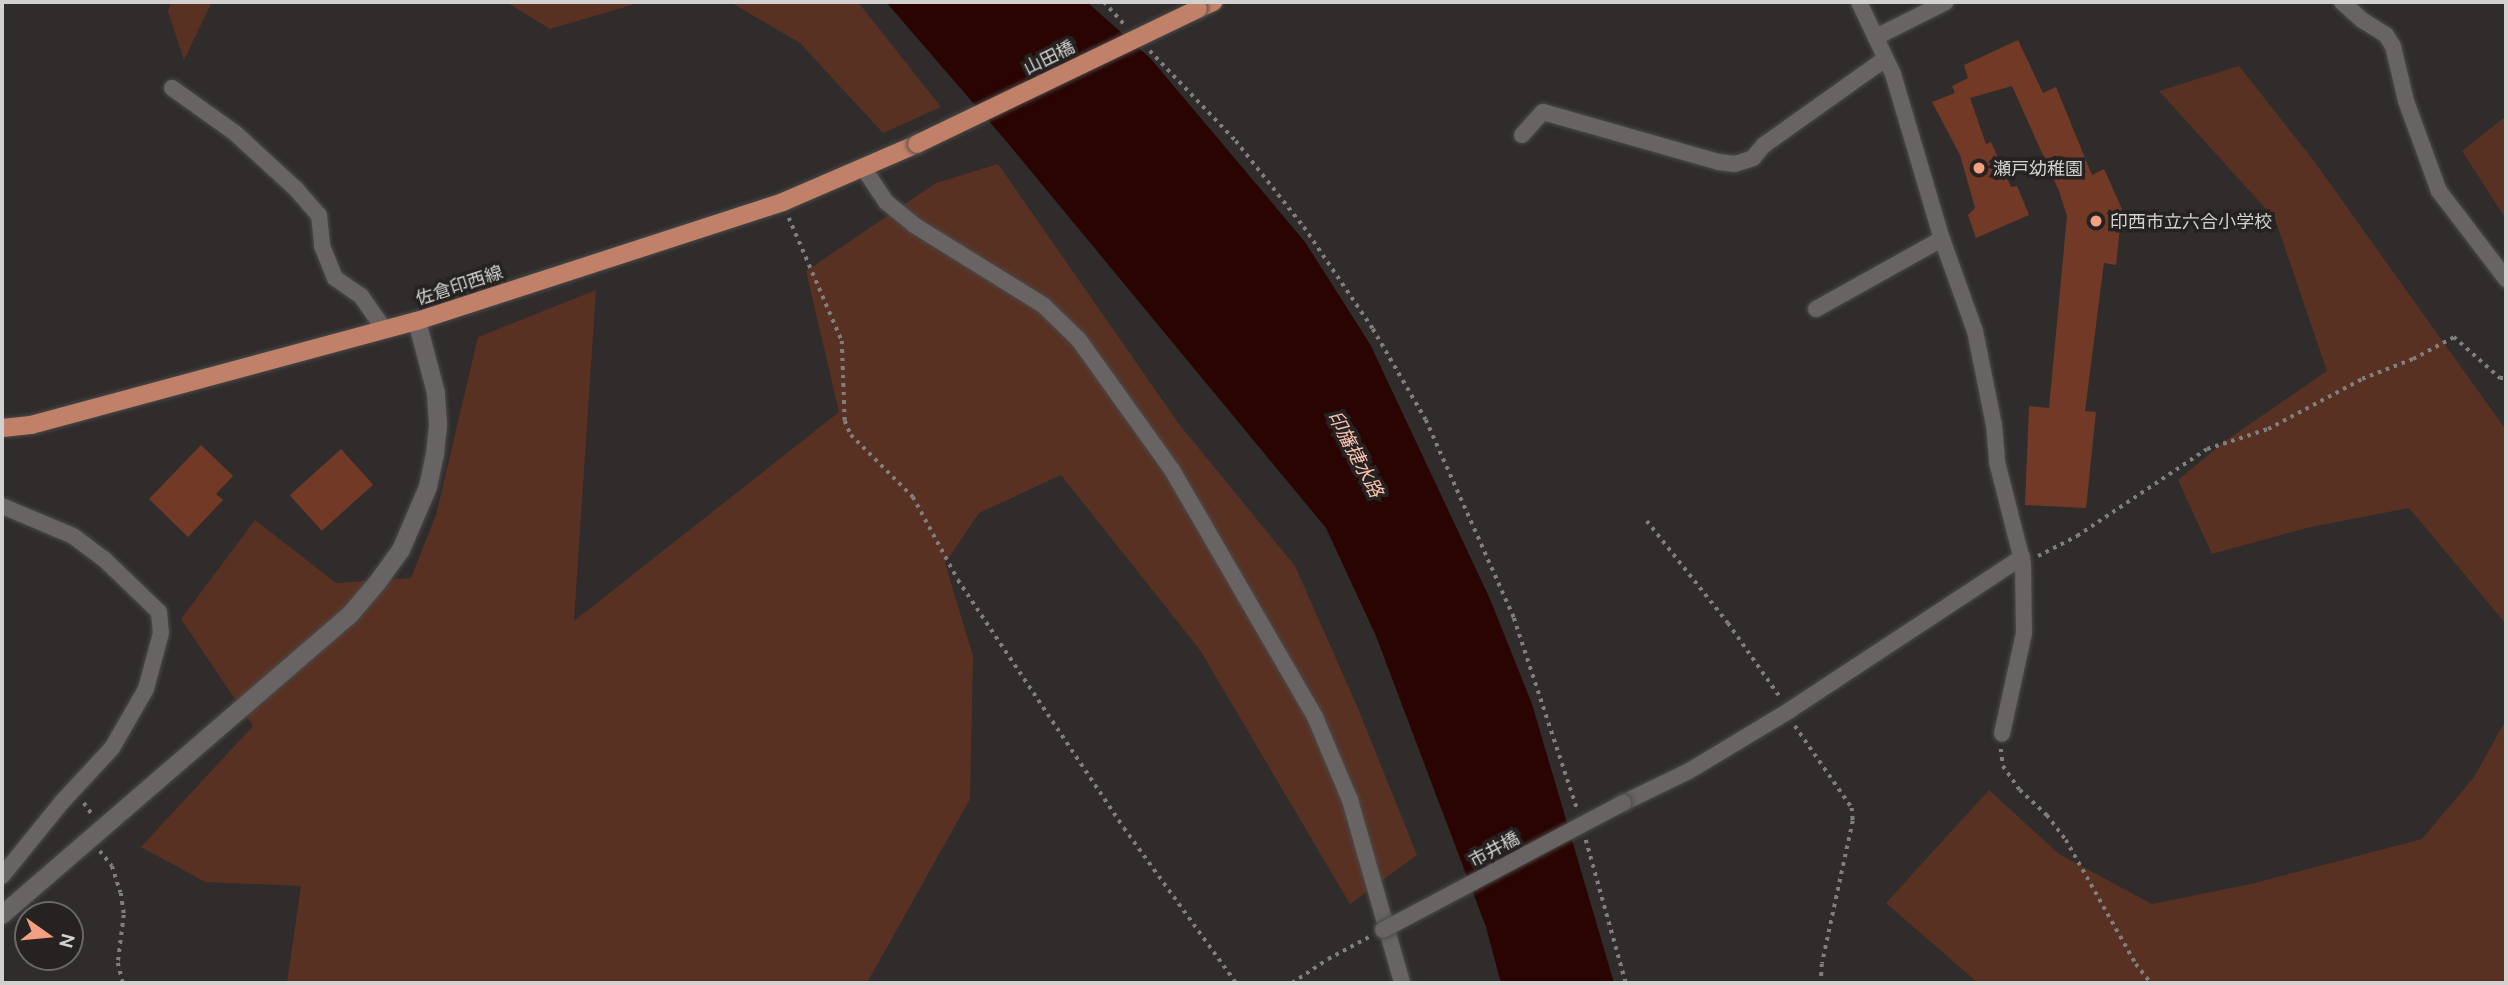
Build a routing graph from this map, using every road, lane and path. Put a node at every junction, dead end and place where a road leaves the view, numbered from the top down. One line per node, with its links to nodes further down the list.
1 (1104, 2): 6 (path)
2 (1859, 2): 7 (street)
3 (1946, 2): 7 (street)
4 (2342, 2): 16 (street)
5 (1205, 5): 12 (main road, 山田橋, bridge)
6 (1129, 28)
7 (1876, 37): 9 (street)
8 (1145, 46): 28 (path)
9 (1885, 59): 11 (street); 15 (street)
10 (172, 88): 19 (street)
11 (1522, 135)
12 (918, 144): 13 (main road, 佐倉印西線)
13 (864, 169): 14 (main road, 佐倉印西線); 37 (street)
14 (783, 202): 18 (main road, 佐倉印西線); 35 (path)
15 (1942, 239): 17 (street); 24 (street)
16 (2506, 279)
17 (1816, 309)
18 (417, 321): 19 (main road, 佐倉印西線); 29 (street)
19 (384, 329): 21 (main road, 佐倉印西線)
20 (2506, 378): 24 (path)
21 (2, 428)
22 (2, 506): 27 (street)
23 (1647, 521): 25 (path)
24 (2022, 561): 25 (street, 市井橋); 26 (street)
25 (1788, 712): 33 (street, 市井橋, bridge); 39 (path)
26 (2002, 734): 40 (path)
27 (75, 789): 29 (path); 31 (street)
28 (1581, 821)
29 (96, 833): 32 (street); 34 (path)
30 (1585, 834): 38 (path)
31 (2, 876)
32 (2, 915)
33 (1383, 930): 36 (path)
34 (123, 983)
35 (1236, 983)
36 (1292, 983)
37 (1402, 983)
38 (1626, 983)
39 (1821, 983)
40 (2151, 983)

